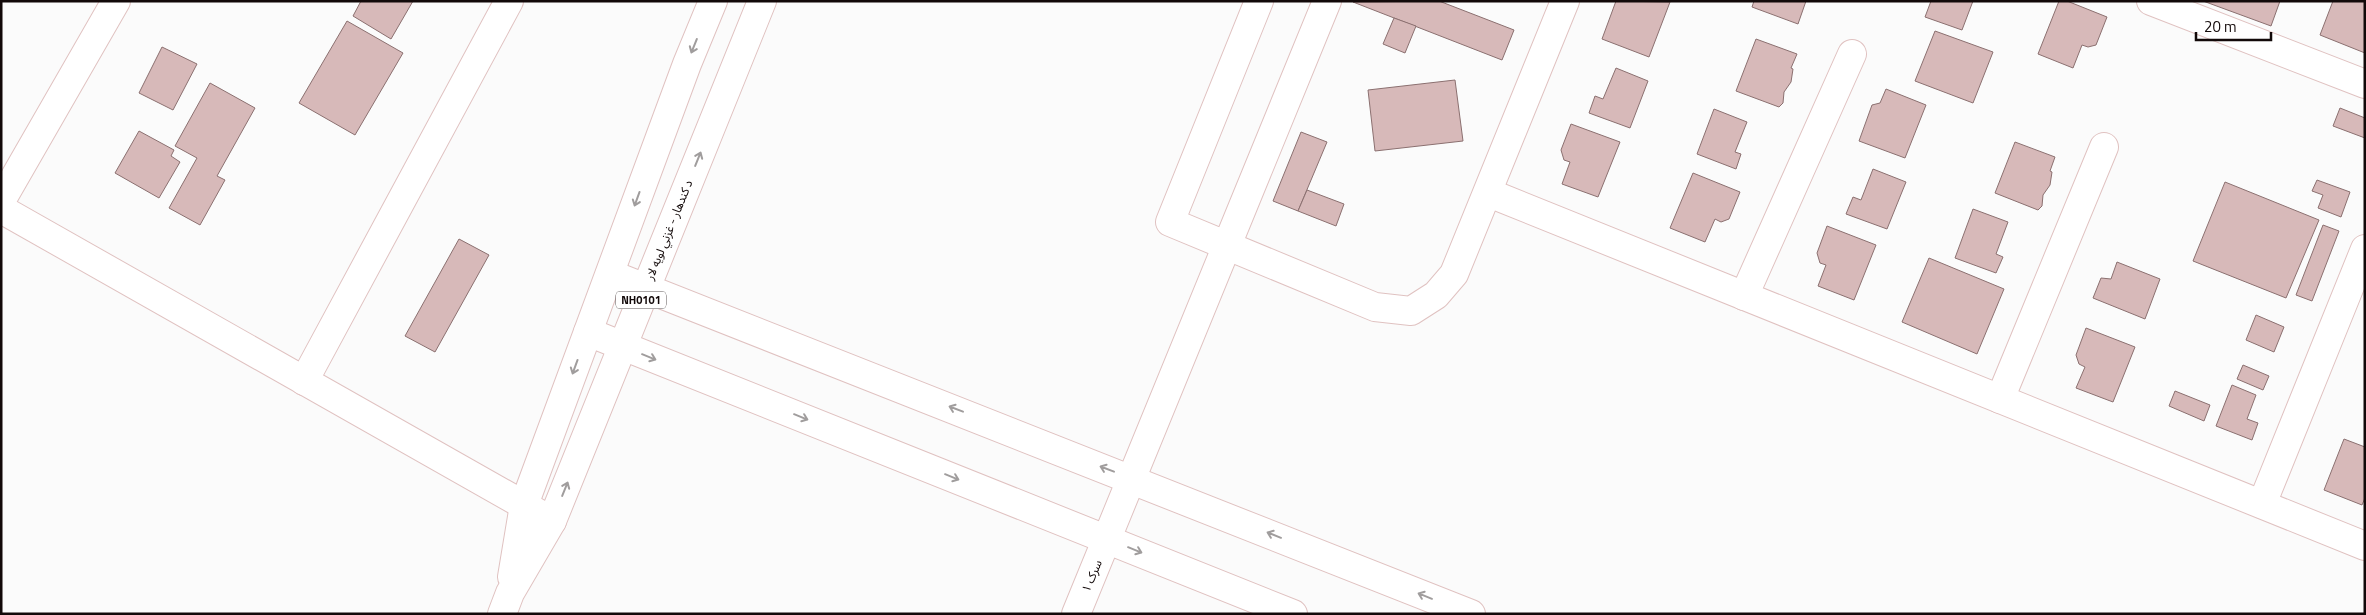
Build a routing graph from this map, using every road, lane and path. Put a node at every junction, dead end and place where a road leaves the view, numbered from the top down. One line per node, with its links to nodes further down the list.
1 (116, 1): 13 (main road)
2 (509, 1): 22 (main road)
3 (713, 1): 17 (main road, د کندهار - غزني لويه لار / NH0101, one-way to 17)
4 (762, 1): 18 (main road, د کندهار - غزني لويه لار / NH0101, one-way to 4)
5 (1258, 1): 15 (main road)
6 (1327, 1): 15 (main road, سرک ۱)
7 (1565, 1): 12 (main road)
8 (2152, 1): 10 (main road)
9 (1852, 54): 19 (main road)
10 (2365, 84)
11 (2104, 147): 23 (main road)
12 (1488, 193): 15 (main road); 19 (main road)
13 (1, 201)
14 (1, 209): 22 (main road)
15 (1228, 247): 24 (main road, سرک ۱)
16 (2365, 249): 25 (main road)
17 (610, 274): 18 (main road); 20 (main road, د کندهار - غزني لويه لار / NH0101)
18 (646, 288): 21 (main road, د کندهار - غزني لويه لار / NH0101); 24 (main road, one-way to 18)
19 (1744, 296): 23 (main road)
20 (588, 332): 21 (main road); 26 (main road, د کندهار - غزني لويه لار / NH0101, one-way to 26)
21 (622, 347): 27 (main road, د کندهار - غزني لويه لار / NH0101, one-way to 21); 28 (main road, one-way to 28)
22 (304, 381): 26 (main road)
23 (2000, 399): 25 (main road)
24 (1132, 478): 28 (main road, سرک ۱); 33 (main road, one-way to 24)
25 (2262, 504): 29 (main road)
26 (524, 505): 27 (main road); 30 (main road, د کندهار - غزني لويه لار / NH0101)
27 (552, 521): 30 (main road, د کندهار - غزني لويه لار / NH0101)
28 (1107, 539): 31 (main road, سرک ۱); 32 (main road, one-way to 32)
29 (2365, 546)
30 (506, 604)
31 (1076, 614)
32 (1293, 614)
33 (1470, 614)

